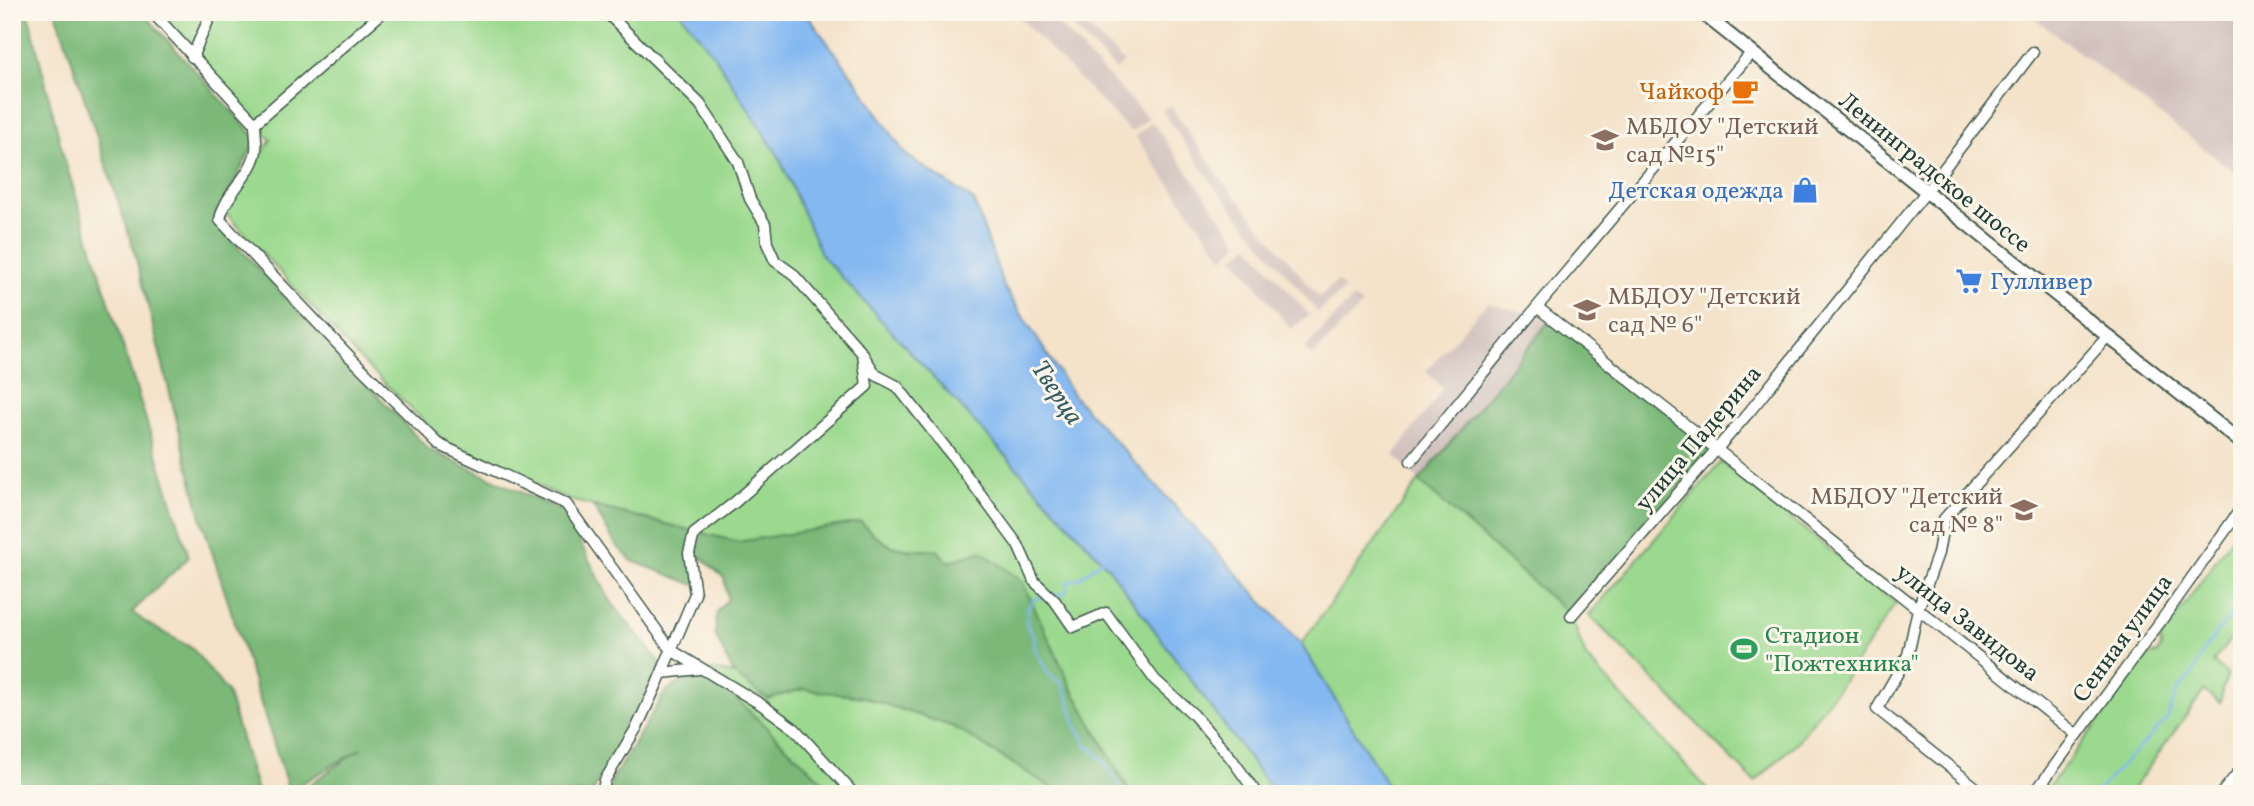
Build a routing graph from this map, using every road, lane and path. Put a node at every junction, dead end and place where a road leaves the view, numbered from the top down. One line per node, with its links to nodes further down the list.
1 (152, 12): 8 (street)
2 (212, 12): 8 (street)
3 (383, 12): 9 (street)
4 (606, 12): 13 (street)
5 (1701, 12): 6 (main road, Ленинградское шоссе)
6 (1751, 52): 10 (main road, Ленинградское шоссе); 11 (street)
7 (2033, 52): 10 (street, улица Падерина)
8 (192, 57): 9 (street)
9 (255, 123): 20 (street)
10 (1926, 192): 12 (main road, Ленинградское шоссе); 15 (street, улица Падерина)
11 (1537, 307): 15 (street, улица Завидова); 16 (street)
12 (2108, 336): 14 (main road, Ленинградское шоссе); 18 (street)
13 (863, 354): 20 (street); 27 (street)
14 (2242, 443)
15 (1717, 450): 18 (street, улица Завидова); 19 (street, улица Падерина)
16 (1411, 461)
17 (2242, 507): 23 (street, Сенная улица)
18 (1918, 609): 23 (street, улица Завидова); 28 (street)
19 (1572, 616)
20 (671, 650): 21 (street); 22 (street)
21 (699, 669): 22 (street); 26 (street)
22 (662, 673): 25 (street)
23 (2077, 735): 29 (street, Сенная улица)
24 (2242, 768): 30 (street)
25 (602, 794)
26 (854, 794)
27 (1257, 794)
28 (1984, 794)
29 (2034, 794)
30 (2221, 794)

